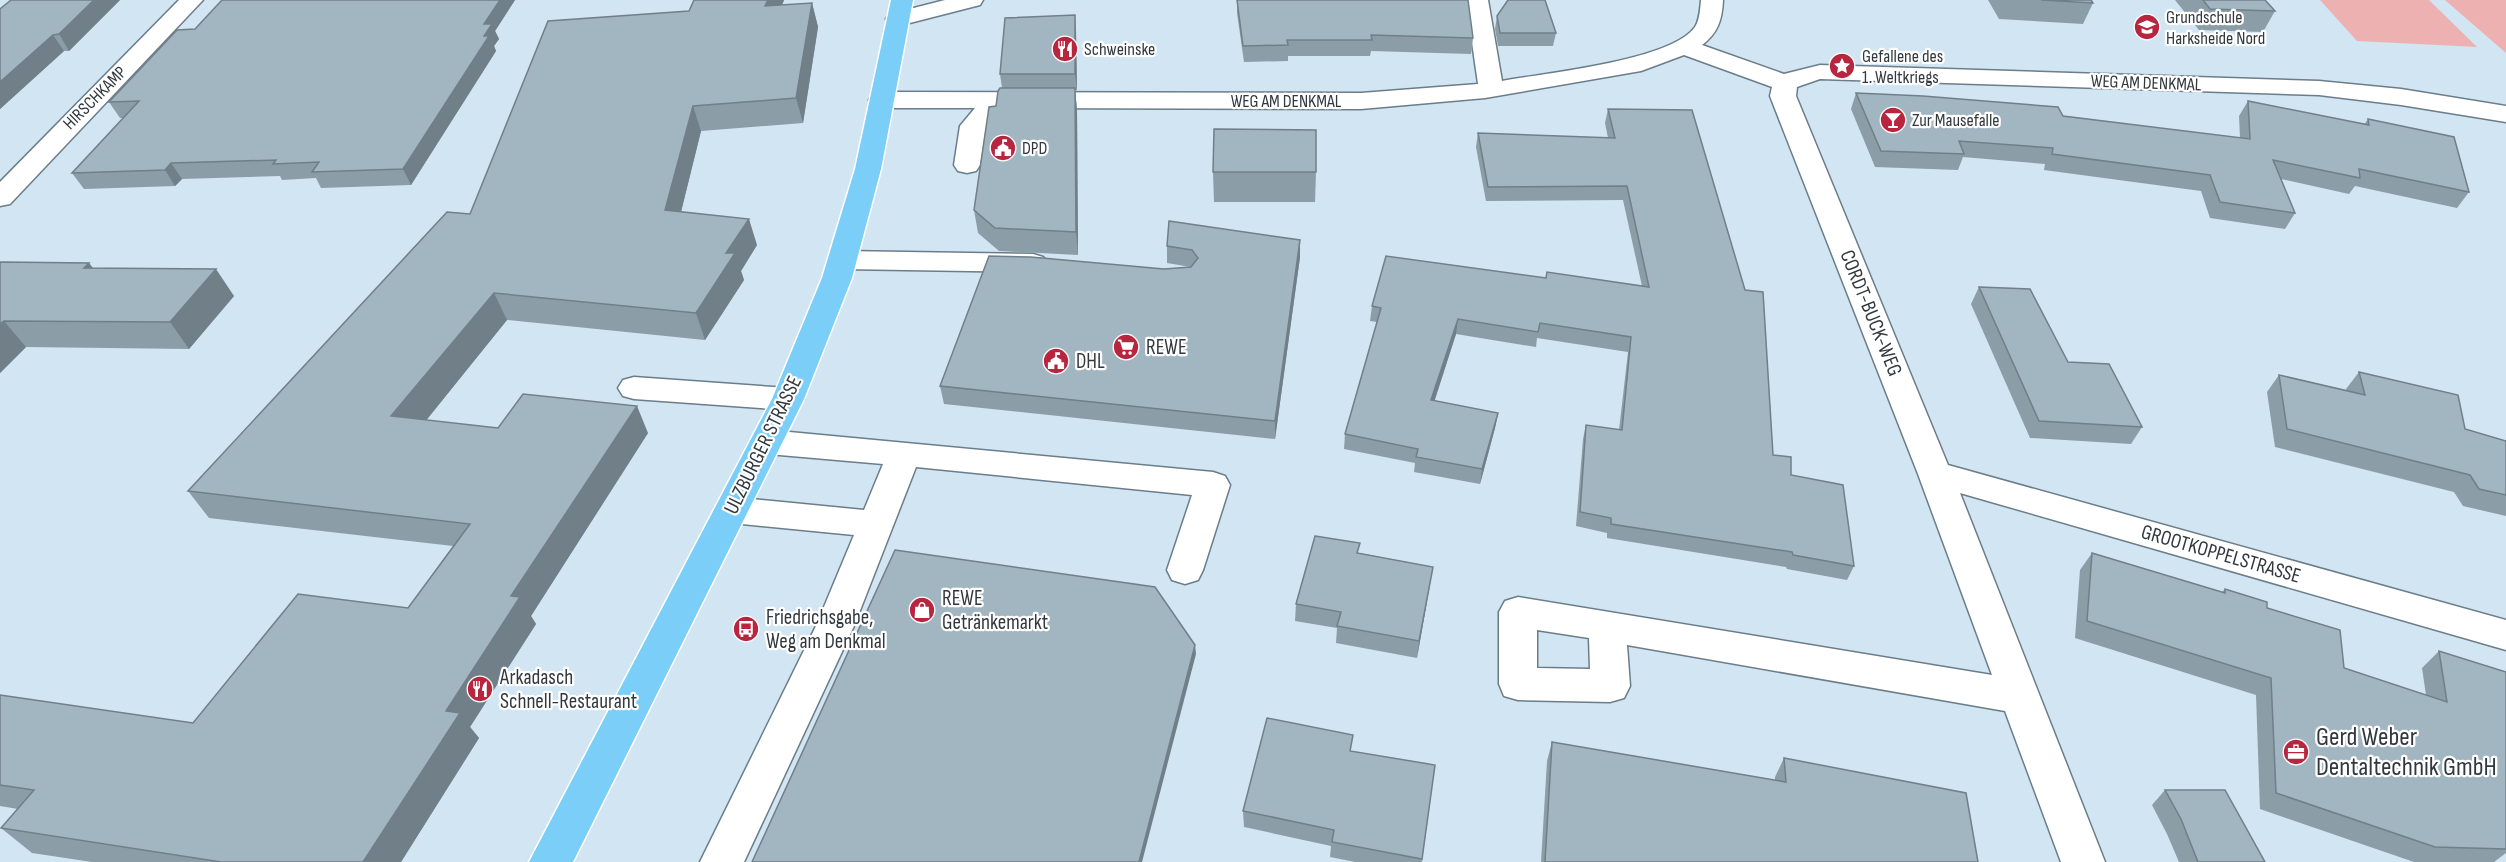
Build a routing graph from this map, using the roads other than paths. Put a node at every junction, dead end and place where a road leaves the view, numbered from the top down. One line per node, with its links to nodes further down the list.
1 (192, 0): 13 (street, HIRSCHKAMP)
2 (972, 0): 5 (street)
3 (1478, 0): 8 (street)
4 (1712, 0): 6 (street)
5 (900, 9): 9 (main road, ULZBURGER STRASSE)
6 (1684, 47): 7 (street); 8 (street, WEG AM DENKMAL)
7 (1785, 83): 11 (street, WEG AM DENKMAL); 20 (street, CORDT-BUCK-WEG)
8 (1491, 90): 10 (street, WEG AM DENKMAL)
9 (882, 100): 10 (street, WEG AM DENKMAL); 14 (main road, ULZBURGER STRASSE)
10 (994, 100): 12 (street)
11 (2506, 114)
12 (968, 165)
13 (0, 198)
14 (842, 260): 15 (street); 17 (main road, ULZBURGER STRASSE)
15 (1056, 264)
16 (634, 388): 17 (street)
17 (788, 399): 18 (main road, ULZBURGER STRASSE)
18 (768, 442): 19 (street); 21 (main road, ULZBURGER STRASSE)
19 (904, 454): 22 (street); 23 (street)
20 (1935, 474): 25 (street, GROOTKOPPELSTRASSE); 26 (street, CORDT-BUCK-WEG)
21 (732, 510): 22 (street); 27 (main road, ULZBURGER STRASSE)
22 (876, 524): 28 (street)
23 (1185, 570)
24 (1607, 626): 26 (street)
25 (2506, 635)
26 (2021, 697): 29 (street, CORDT-BUCK-WEG)
27 (551, 862)
28 (722, 862)
29 (2083, 862)

